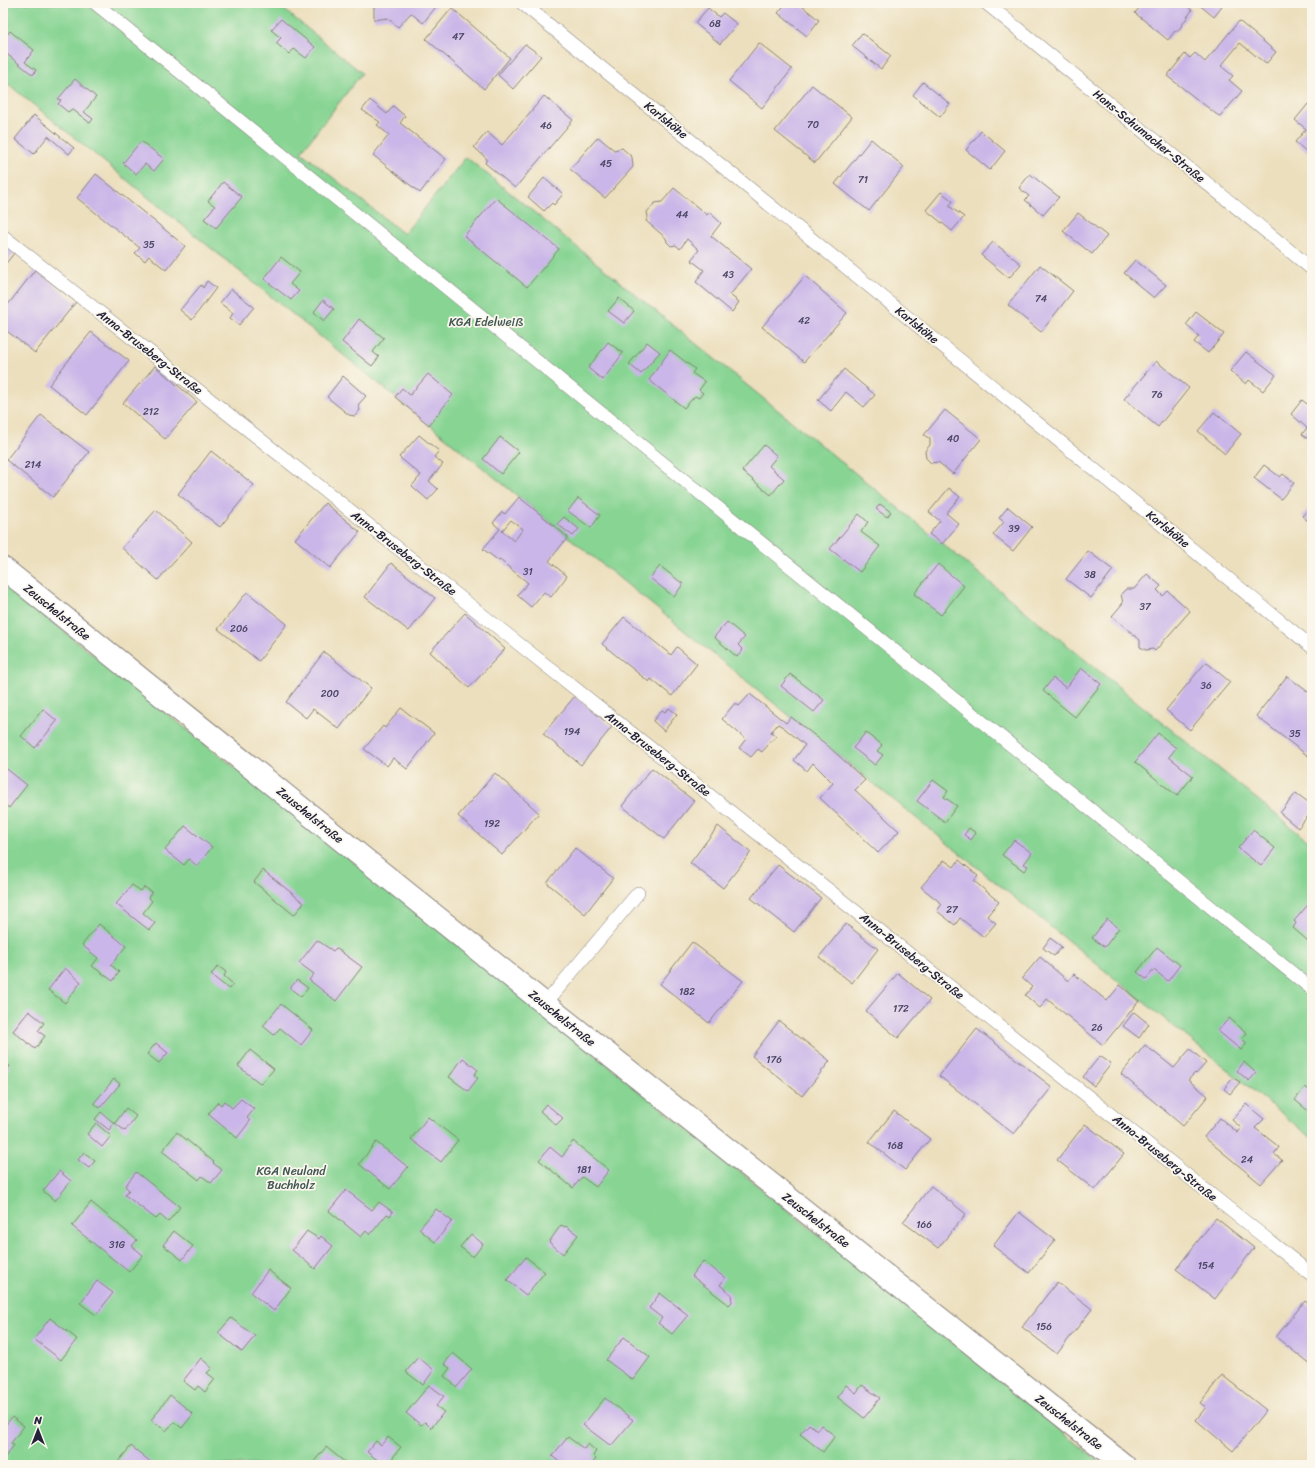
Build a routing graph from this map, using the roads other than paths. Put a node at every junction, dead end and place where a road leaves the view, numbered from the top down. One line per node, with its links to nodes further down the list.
1 (95, 3): 9 (lane)
2 (522, 3): 7 (lane, Karlshöhe)
3 (986, 3): 5 (lane, Hans-Schumacher-Straße)
4 (3, 236): 11 (lane, Anna-Bruseberg-Straße)
5 (1312, 269)
6 (3, 568): 10 (street, Zeuschelstraße)
7 (1312, 646)
8 (638, 893): 10 (lane)
9 (1312, 989)
10 (545, 1004): 12 (street, Zeuschelstraße)
11 (1312, 1275)
12 (1124, 1465)

